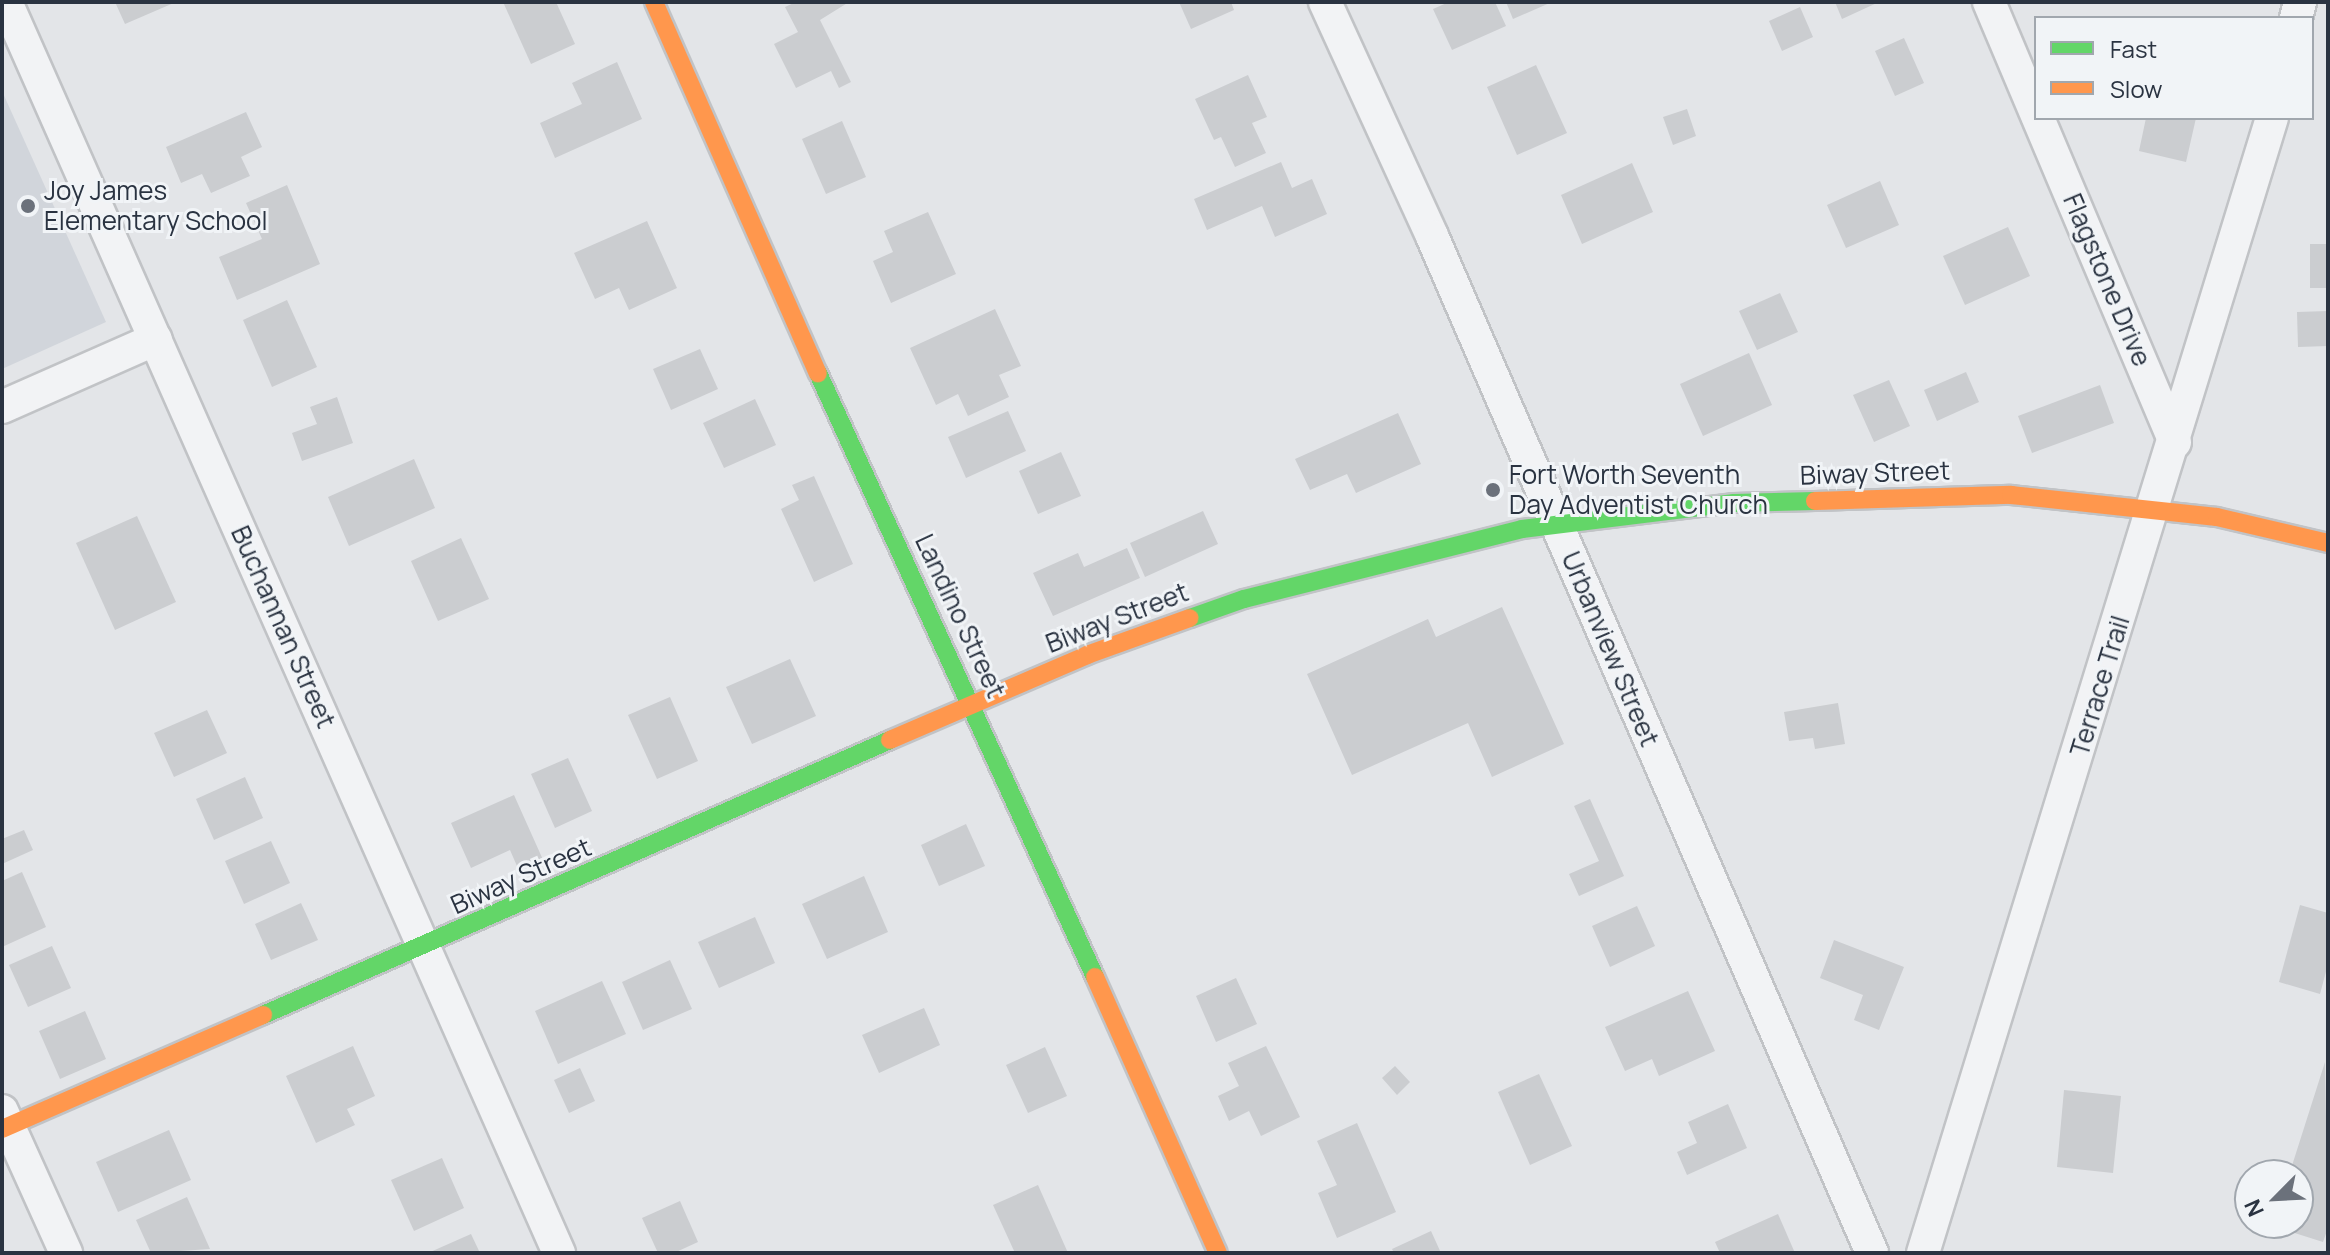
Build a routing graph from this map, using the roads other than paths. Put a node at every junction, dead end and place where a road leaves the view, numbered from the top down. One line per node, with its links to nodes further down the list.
1 (6, 2): 8 (street, Buchannan Street)
2 (654, 2): 14 (street, Landino Street)
3 (1325, 2): 12 (street, Urbanview Street)
4 (1989, 2): 5 (street, Flagstone Drive)
5 (2034, 108)
6 (2039, 120): 10 (street, Flagstone Drive)
7 (2271, 120): 10 (street, Terrace Trail)
8 (156, 339): 9 (street); 15 (street, Buchannan Street)
9 (2, 407)
10 (2175, 442): 11 (street, Terrace Trail)
11 (2155, 510): 12 (street, Biway Street); 13 (street, Biway Street); 21 (street, Terrace Trail)
12 (1557, 525): 14 (street, Biway Street); 20 (street, Urbanview Street)
13 (2328, 543)
14 (972, 704): 15 (street, Biway Street); 19 (street, Landino Street)
15 (424, 947): 16 (street, Biway Street); 18 (street, Buchannan Street)
16 (4, 1122): 17 (street)
17 (66, 1253)
18 (559, 1253)
19 (1218, 1253)
20 (1872, 1253)
21 (1923, 1253)

